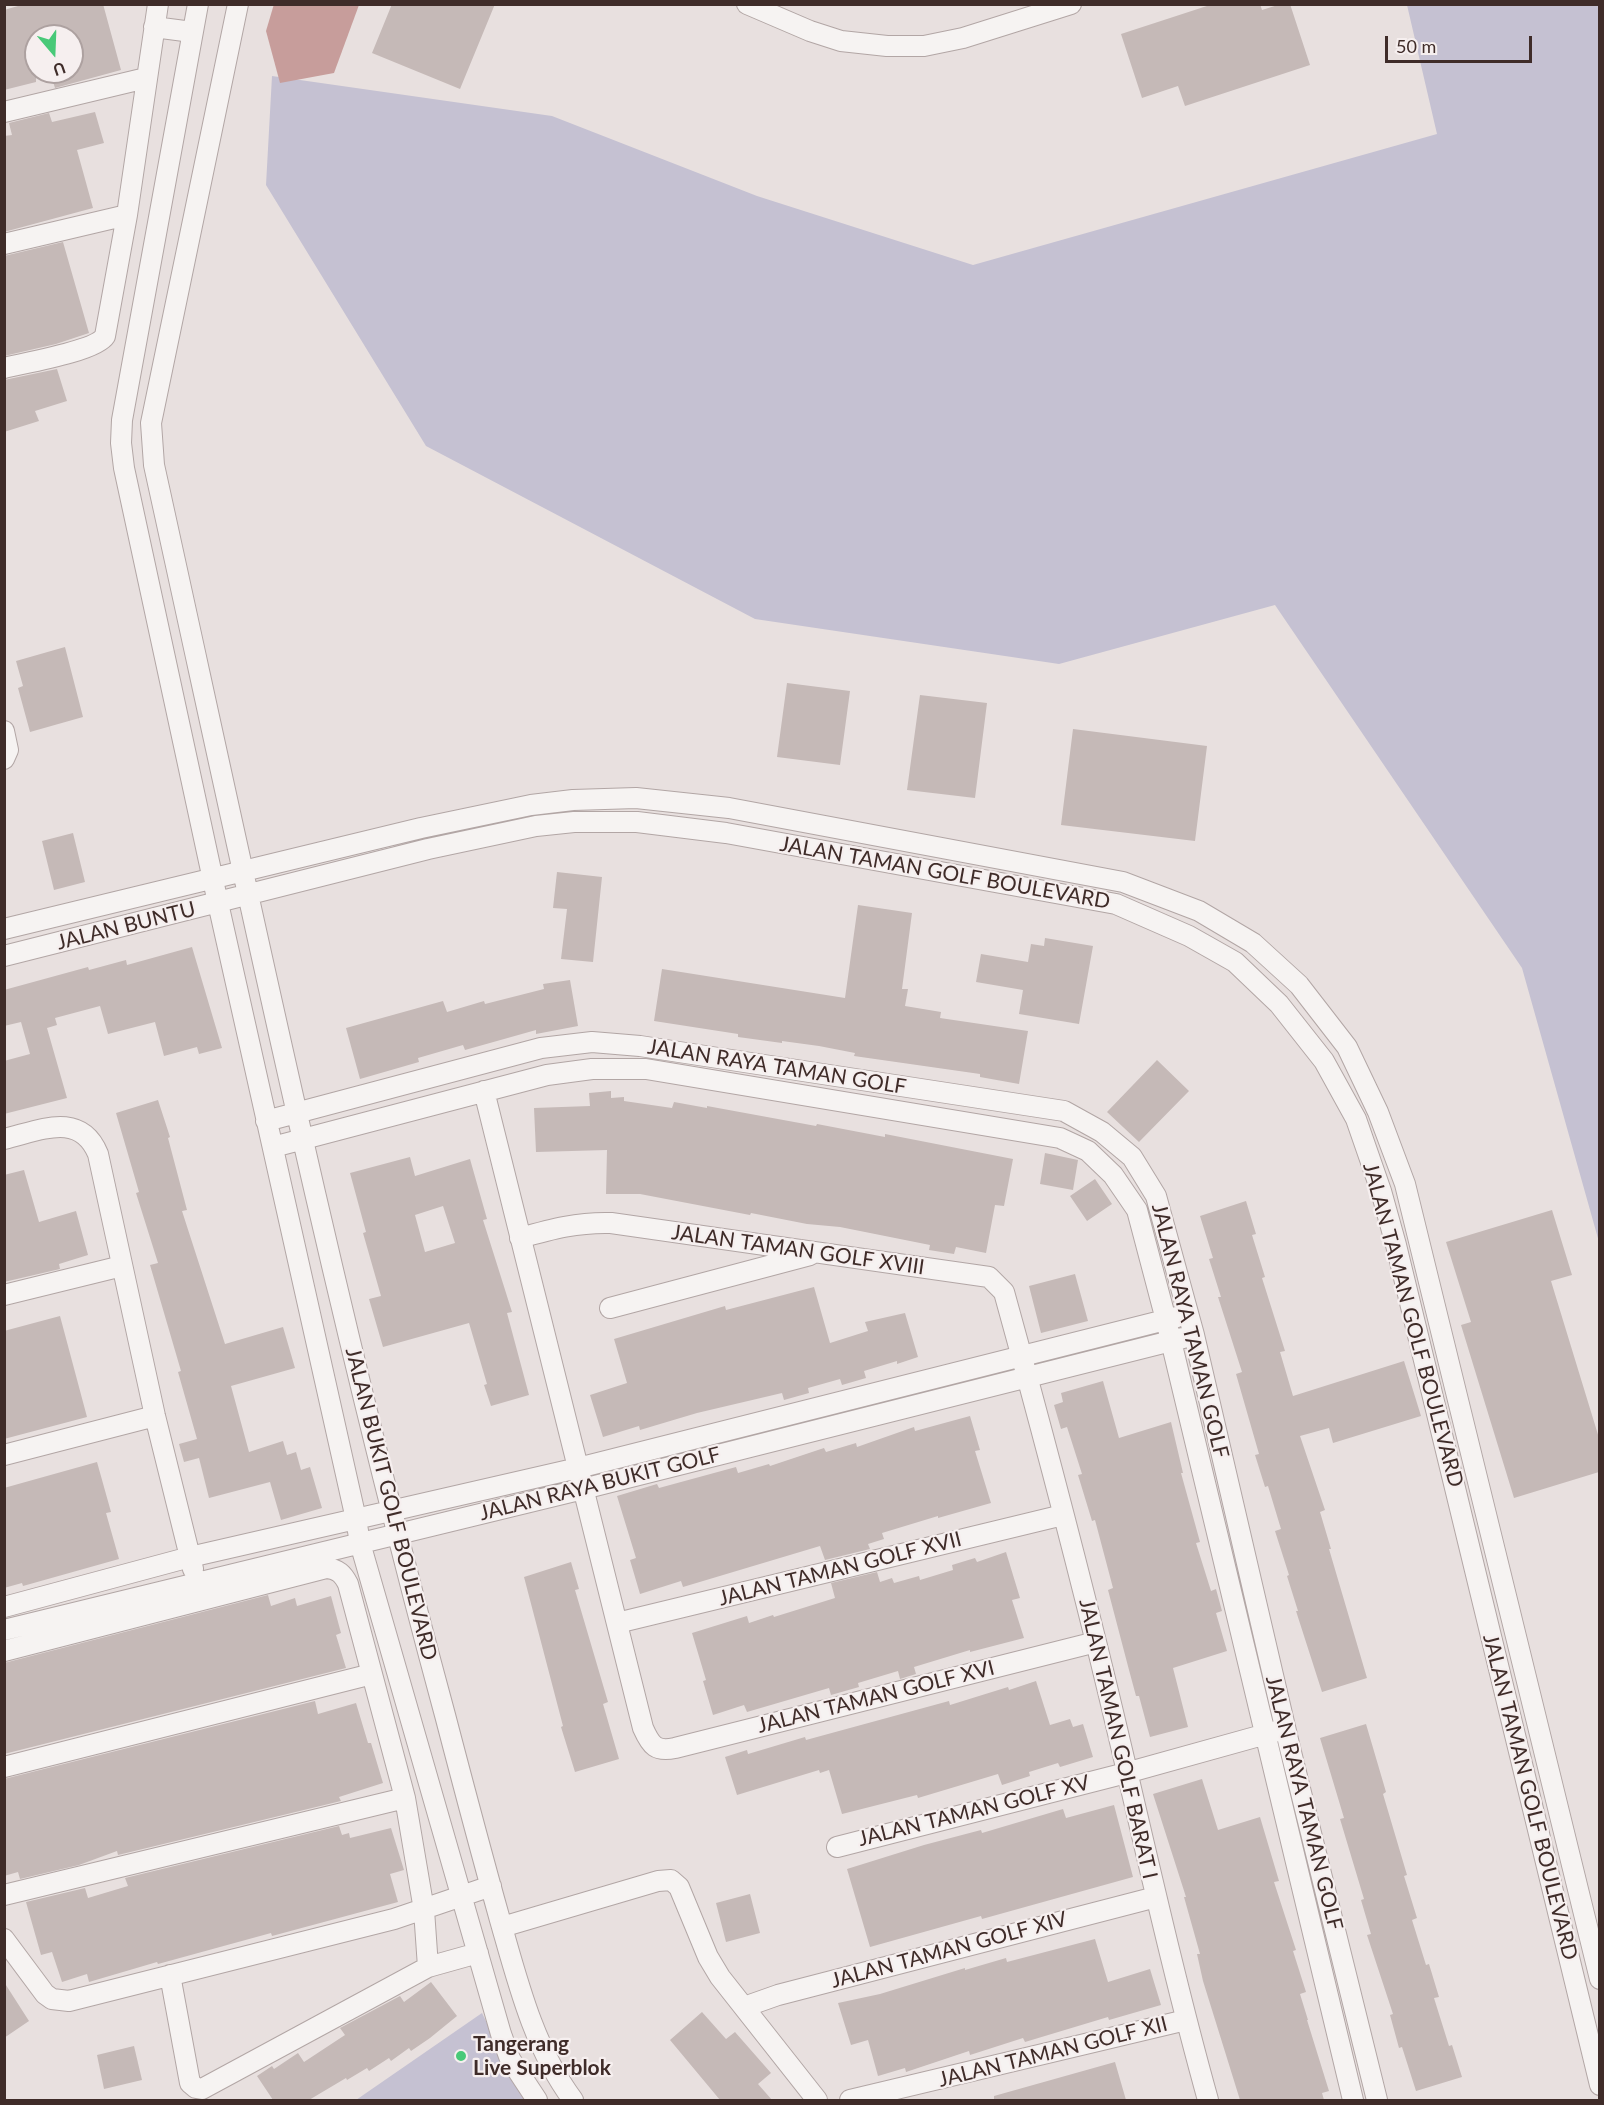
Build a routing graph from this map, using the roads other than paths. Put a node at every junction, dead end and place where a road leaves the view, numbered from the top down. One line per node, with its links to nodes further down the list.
1 (158, 4): 6 (street)
2 (198, 4): 7 (street, JALAN BUKIT GOLF BOULEVARD)
3 (238, 4): 11 (street, JALAN BUKIT GOLF BOULEVARD)
4 (747, 4): 5 (street)
5 (1071, 4)
6 (154, 27): 7 (street); 8 (street)
7 (192, 32): 10 (street, JALAN BUKIT GOLF BOULEVARD)
8 (146, 78): 9 (street); 12 (street)
9 (4, 112)
10 (162, 203): 11 (street); 16 (street, JALAN BUKIT GOLF BOULEVARD)
11 (196, 211): 15 (street, JALAN BUKIT GOLF BOULEVARD)
12 (127, 215): 13 (street); 14 (street)
13 (4, 244)
14 (4, 368)
15 (243, 872): 16 (street, JALAN BUNTU); 17 (street, JALAN BUKIT GOLF BOULEVARD); 31 (street, JALAN TAMAN GOLF BOULEVARD)
16 (213, 879): 18 (street, JALAN BUKIT GOLF BOULEVARD); 19 (street, JALAN BUNTU)
17 (248, 896): 18 (street, JALAN BUNTU); 25 (street, JALAN BUKIT GOLF BOULEVARD); 32 (street, JALAN TAMAN GOLF BOULEVARD)
18 (218, 903): 20 (street, JALAN BUNTU); 26 (street, JALAN BUKIT GOLF BOULEVARD)
19 (4, 929)
20 (4, 956)
21 (465, 1068): 22 (street, JALAN RAYA TAMAN GOLF); 23 (street); 37 (street, JALAN RAYA TAMAN GOLF)
22 (416, 1081): 24 (street); 25 (street, JALAN RAYA TAMAN GOLF)
23 (478, 1093): 24 (street, JALAN RAYA TAMAN GOLF); 30 (street); 38 (street, JALAN RAYA TAMAN GOLF)
24 (423, 1107): 28 (street, JALAN RAYA TAMAN GOLF)
25 (303, 1110): 26 (street, JALAN RAYA TAMAN GOLF); 28 (street, JALAN BUKIT GOLF BOULEVARD)
26 (266, 1121): 29 (street, JALAN BUKIT GOLF BOULEVARD)
27 (4, 1139): 34 (street)
28 (303, 1139): 29 (street, JALAN RAYA TAMAN GOLF); 47 (street, JALAN BUKIT GOLF BOULEVARD)
29 (273, 1147): 49 (street, JALAN BUKIT GOLF BOULEVARD)
30 (520, 1238): 33 (street, JALAN TAMAN GOLF XVIII); 45 (street)
31 (1418, 1239): 32 (street); 76 (street, JALAN TAMAN GOLF BOULEVARD)
32 (1396, 1245): 79 (street, JALAN TAMAN GOLF BOULEVARD)
33 (818, 1252): 36 (street); 41 (street, JALAN TAMAN GOLF XVIII)
34 (122, 1266): 35 (street); 43 (street)
35 (4, 1296)
36 (609, 1308)
37 (1188, 1314): 38 (street, JALAN RAYA BUKIT GOLF); 39 (street, JALAN RAYA TAMAN GOLF)
38 (1166, 1320): 40 (street, JALAN RAYA TAMAN GOLF); 41 (street, JALAN RAYA BUKIT GOLF)
39 (1194, 1335): 40 (street, JALAN RAYA BUKIT GOLF); 60 (street, JALAN RAYA TAMAN GOLF)
40 (1170, 1342): 42 (street, JALAN RAYA BUKIT GOLF); 61 (street, JALAN RAYA TAMAN GOLF)
41 (1022, 1356): 42 (street, JALAN TAMAN GOLF XVIII); 45 (street, JALAN RAYA BUKIT GOLF)
42 (1027, 1377): 46 (street, JALAN RAYA BUKIT GOLF); 48 (street, JALAN TAMAN GOLF BARAT I)
43 (155, 1416): 44 (street); 52 (street)
44 (4, 1455)
45 (578, 1468): 46 (street); 47 (street, JALAN RAYA BUKIT GOLF)
46 (583, 1489): 50 (street, JALAN RAYA BUKIT GOLF); 55 (street)
47 (391, 1511): 49 (street, JALAN RAYA BUKIT GOLF); 50 (street, JALAN BUKIT GOLF BOULEVARD)
48 (1063, 1515): 55 (street, JALAN TAMAN GOLF XVII); 57 (street, JALAN TAMAN GOLF BARAT I)
49 (356, 1519): 51 (street, JALAN BUKIT GOLF BOULEVARD); 52 (street, JALAN RAYA BUKIT GOLF)
50 (396, 1533): 51 (street, JALAN RAYA BUKIT GOLF); 66 (street, JALAN BUKIT GOLF BOULEVARD)
51 (360, 1543): 53 (street, JALAN RAYA BUKIT GOLF); 68 (street, JALAN BUKIT GOLF BOULEVARD)
52 (190, 1557): 53 (street); 54 (street, JALAN RAYA BUKIT GOLF)
53 (196, 1582): 56 (street, JALAN RAYA BUKIT GOLF)
54 (4, 1607)
55 (617, 1623): 57 (street, JALAN TAMAN GOLF XVI)
56 (4, 1630)
57 (1096, 1642): 63 (street, JALAN TAMAN GOLF BARAT I)
58 (4, 1651): 59 (street)
59 (372, 1674): 62 (street); 64 (street)
60 (1285, 1729): 61 (street, JALAN TAMAN GOLF XV); 86 (street, JALAN RAYA TAMAN GOLF)
61 (1264, 1734): 63 (street, JALAN TAMAN GOLF XV); 85 (street, JALAN RAYA TAMAN GOLF)
62 (4, 1767)
63 (1126, 1773): 65 (street, JALAN TAMAN GOLF XV); 69 (street, JALAN TAMAN GOLF BARAT I)
64 (405, 1798): 67 (street); 70 (street)
65 (837, 1846)
66 (491, 1886): 68 (street); 71 (street, JALAN BUKIT GOLF BOULEVARD)
67 (4, 1895)
68 (462, 1896): 70 (street); 73 (street, JALAN BUKIT GOLF BOULEVARD)
69 (1156, 1897): 77 (street, JALAN TAMAN GOLF XIV); 78 (street, JALAN TAMAN GOLF BARAT I)
70 (424, 1910): 74 (street); 75 (street)
71 (502, 1927): 77 (street); 81 (street, JALAN BUKIT GOLF BOULEVARD)
72 (4, 1939): 75 (street)
73 (478, 1953): 74 (street); 80 (street, JALAN BUKIT GOLF BOULEVARD)
74 (428, 1967): 75 (street)
75 (170, 1975)
76 (1599, 1979)
77 (744, 2007): 82 (street)
78 (1186, 2019): 83 (street, JALAN TAMAN GOLF XII); 84 (street, JALAN TAMAN GOLF BARAT I)
79 (1599, 2085)
80 (537, 2100)
81 (573, 2100)
82 (817, 2100)
83 (850, 2100)
84 (1208, 2100)
85 (1353, 2100)
86 (1377, 2100)

